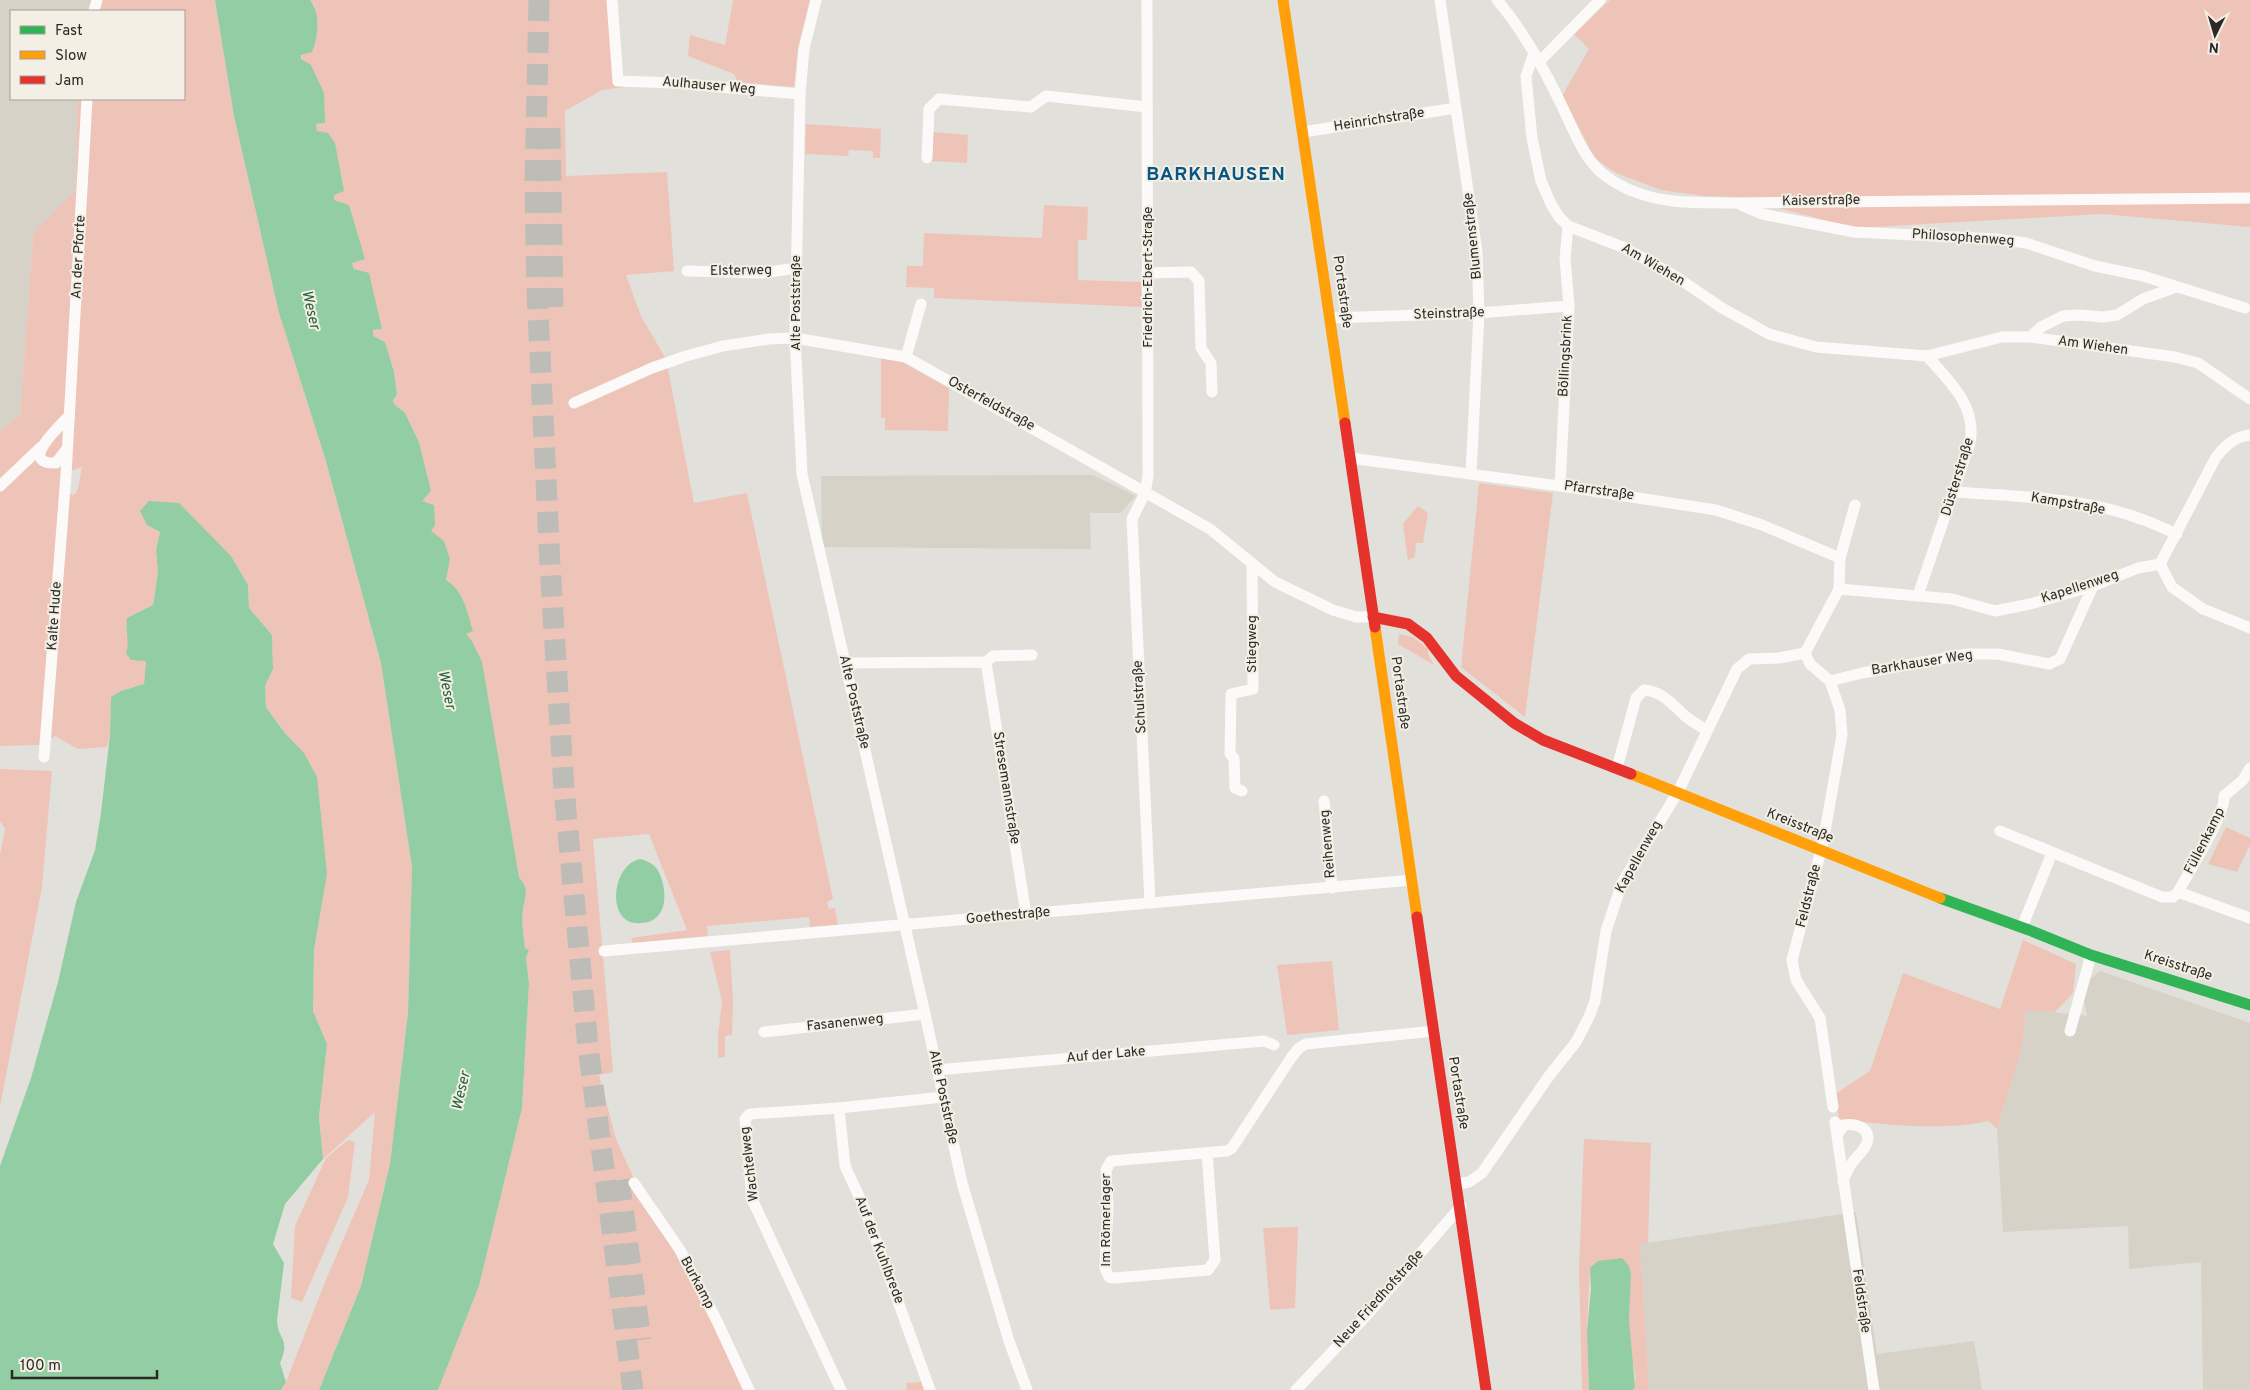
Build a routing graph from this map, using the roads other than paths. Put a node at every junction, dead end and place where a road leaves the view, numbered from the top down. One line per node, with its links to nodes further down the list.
1 (612, 0): 9 (street, Aulhauser Weg)
2 (816, 0): 9 (street, Alte Poststraße)
3 (1147, 0): 11 (street, Friedrich-Ebert-Straße)
4 (1283, 0): 13 (main road, Portastraße)
5 (1440, 0): 12 (street, Blumenstraße)
6 (1497, 0): 8 (street, Kaiserstraße)
7 (1600, 0): 8 (street)
8 (1536, 57): 16 (street, Kaiserstraße); 17 (street, Am Wiehen)
9 (800, 94): 18 (street, Alte Poststraße)
10 (87, 100): 34 (street, An der Pforte)
11 (1147, 107): 14 (street); 20 (street, Friedrich-Ebert-Straße)
12 (1456, 108): 13 (street, Heinrichstraße); 25 (street, Blumenstraße)
13 (1303, 132): 26 (main road, Portastraße)
14 (926, 158)
15 (2250, 198): 16 (street, Kaiserstraße)
16 (1734, 203): 21 (street, Philosophenweg)
17 (1568, 226): 23 (street, Böllingsbrink); 29 (street, Am Wiehen)
18 (796, 268): 19 (street, Elsterweg); 28 (street, Alte Poststraße)
19 (687, 271)
20 (1147, 274): 31 (street); 44 (street, Friedrich-Ebert-Straße)
21 (2176, 287): 24 (street, Philosophenweg); 27 (street)
22 (921, 304): 30 (street)
23 (1569, 306): 25 (street, Steinstraße); 42 (street, Böllingsbrink)
24 (2246, 308)
25 (1479, 313): 26 (street, Steinstraße); 39 (street, Blumenstraße)
26 (1330, 318): 38 (main road, Portastraße)
27 (2030, 337): 29 (street, Am Wiehen); 32 (street, Am Wiehen)
28 (796, 338): 30 (street, Osterfeldstraße); 33 (street, Osterfeldstraße); 57 (street, Alte Poststraße)
29 (1927, 356): 43 (street, Düsterstraße)
30 (906, 357): 44 (street, Osterfeldstraße)
31 (1212, 392)
32 (2250, 399)
33 (574, 403)
34 (69, 416): 36 (street); 37 (street, An der Pforte)
35 (2250, 435): 46 (street)
36 (41, 447): 37 (street); 41 (street)
37 (67, 449): 40 (street, An der Pforte)
38 (1350, 458): 39 (street, Pfarrstraße); 53 (main road, Portastraße)
39 (1471, 473): 42 (street, Pfarrstraße)
40 (66, 475): 61 (street, Kalte Hude)
41 (0, 486)
42 (1560, 486): 47 (street, Pfarrstraße)
43 (1955, 492): 46 (street, Kampstraße); 52 (street, Düsterstraße)
44 (1145, 493): 48 (street, Osterfeldstraße); 73 (street, Schulstraße)
45 (1855, 506): 47 (street)
46 (2177, 534): 49 (street)
47 (1840, 558): 51 (street)
48 (1252, 564): 53 (street, Osterfeldstraße); 64 (street, Stiegweg)
49 (2160, 564): 50 (street, Kapellenweg); 54 (street)
50 (2093, 586): 52 (street, Kapellenweg); 59 (street, Barkhauser Weg)
51 (1839, 589): 52 (street, Kapellenweg); 55 (street)
52 (1918, 595)
53 (1374, 617): 62 (main road, Kreisstraße); 70 (main road, Portastraße)
54 (2250, 628)
55 (1805, 653): 59 (street); 60 (street, Kapellenweg)
56 (1032, 655): 58 (street)
57 (845, 662): 58 (street); 76 (street, Alte Poststraße)
58 (986, 662): 74 (street, Stresemannstraße)
59 (1830, 681): 68 (street, Feldstraße)
60 (1706, 730): 62 (street); 65 (street, Kapellenweg)
61 (44, 757)
62 (1617, 768): 65 (main road, Kreisstraße)
63 (2250, 768): 72 (street, Füllenkamp)
64 (1242, 791)
65 (1678, 792): 68 (main road, Kreisstraße); 95 (street, Kapellenweg)
66 (1324, 801): 71 (street, Reihenweg)
67 (2000, 831): 69 (street, Füllenkamp)
68 (1821, 851): 77 (main road, Kreisstraße); 88 (street, Feldstraße)
69 (2052, 853): 72 (street, Füllenkamp); 77 (street)
70 (1412, 880): 71 (street, Goethestraße); 82 (main road, Portastraße)
71 (1332, 888): 73 (street, Goethestraße)
72 (2178, 892): 75 (street, Füllenkamp)
73 (1150, 904): 74 (street, Goethestraße)
74 (1026, 914): 76 (street, Goethestraße)
75 (2250, 918)
76 (905, 925): 78 (street, Goethestraße); 81 (street, Alte Poststraße)
77 (2022, 927): 79 (main road, Kreisstraße)
78 (604, 951)
79 (2091, 955): 80 (main road, Kreisstraße); 83 (street)
80 (2250, 1005)
81 (926, 1014): 84 (street, Fasanenweg); 86 (street, Alte Poststraße)
82 (1434, 1031): 92 (street, Im Römerlager); 95 (main road, Portastraße)
83 (2070, 1031)
84 (764, 1032)
85 (1274, 1045): 86 (street, Auf der Lake)
86 (937, 1070): 87 (street, Alte Poststraße)
87 (943, 1097): 89 (street, Wachtelweg); 100 (street, Alte Poststraße)
88 (1833, 1107)
89 (839, 1108): 98 (street, Wachtelweg); 99 (street, Auf der Kuhlbrede)
90 (1835, 1122): 91 (street, Feldstraße)
91 (1837, 1135): 93 (street, Feldstraße); 93 (street)
92 (1206, 1153): 92 (street, Im Römerlager)
93 (1844, 1181): 103 (street, Feldstraße)
94 (634, 1183): 97 (street, Burkamp)
95 (1457, 1184): 96 (main road, Portastraße)
96 (1461, 1206): 101 (street, Neue Friedhofstraße); 102 (main road, Portastraße)
97 (749, 1390)
98 (841, 1390)
99 (930, 1390)
100 (1027, 1390)
101 (1296, 1390)
102 (1486, 1390)
103 (1874, 1390)

